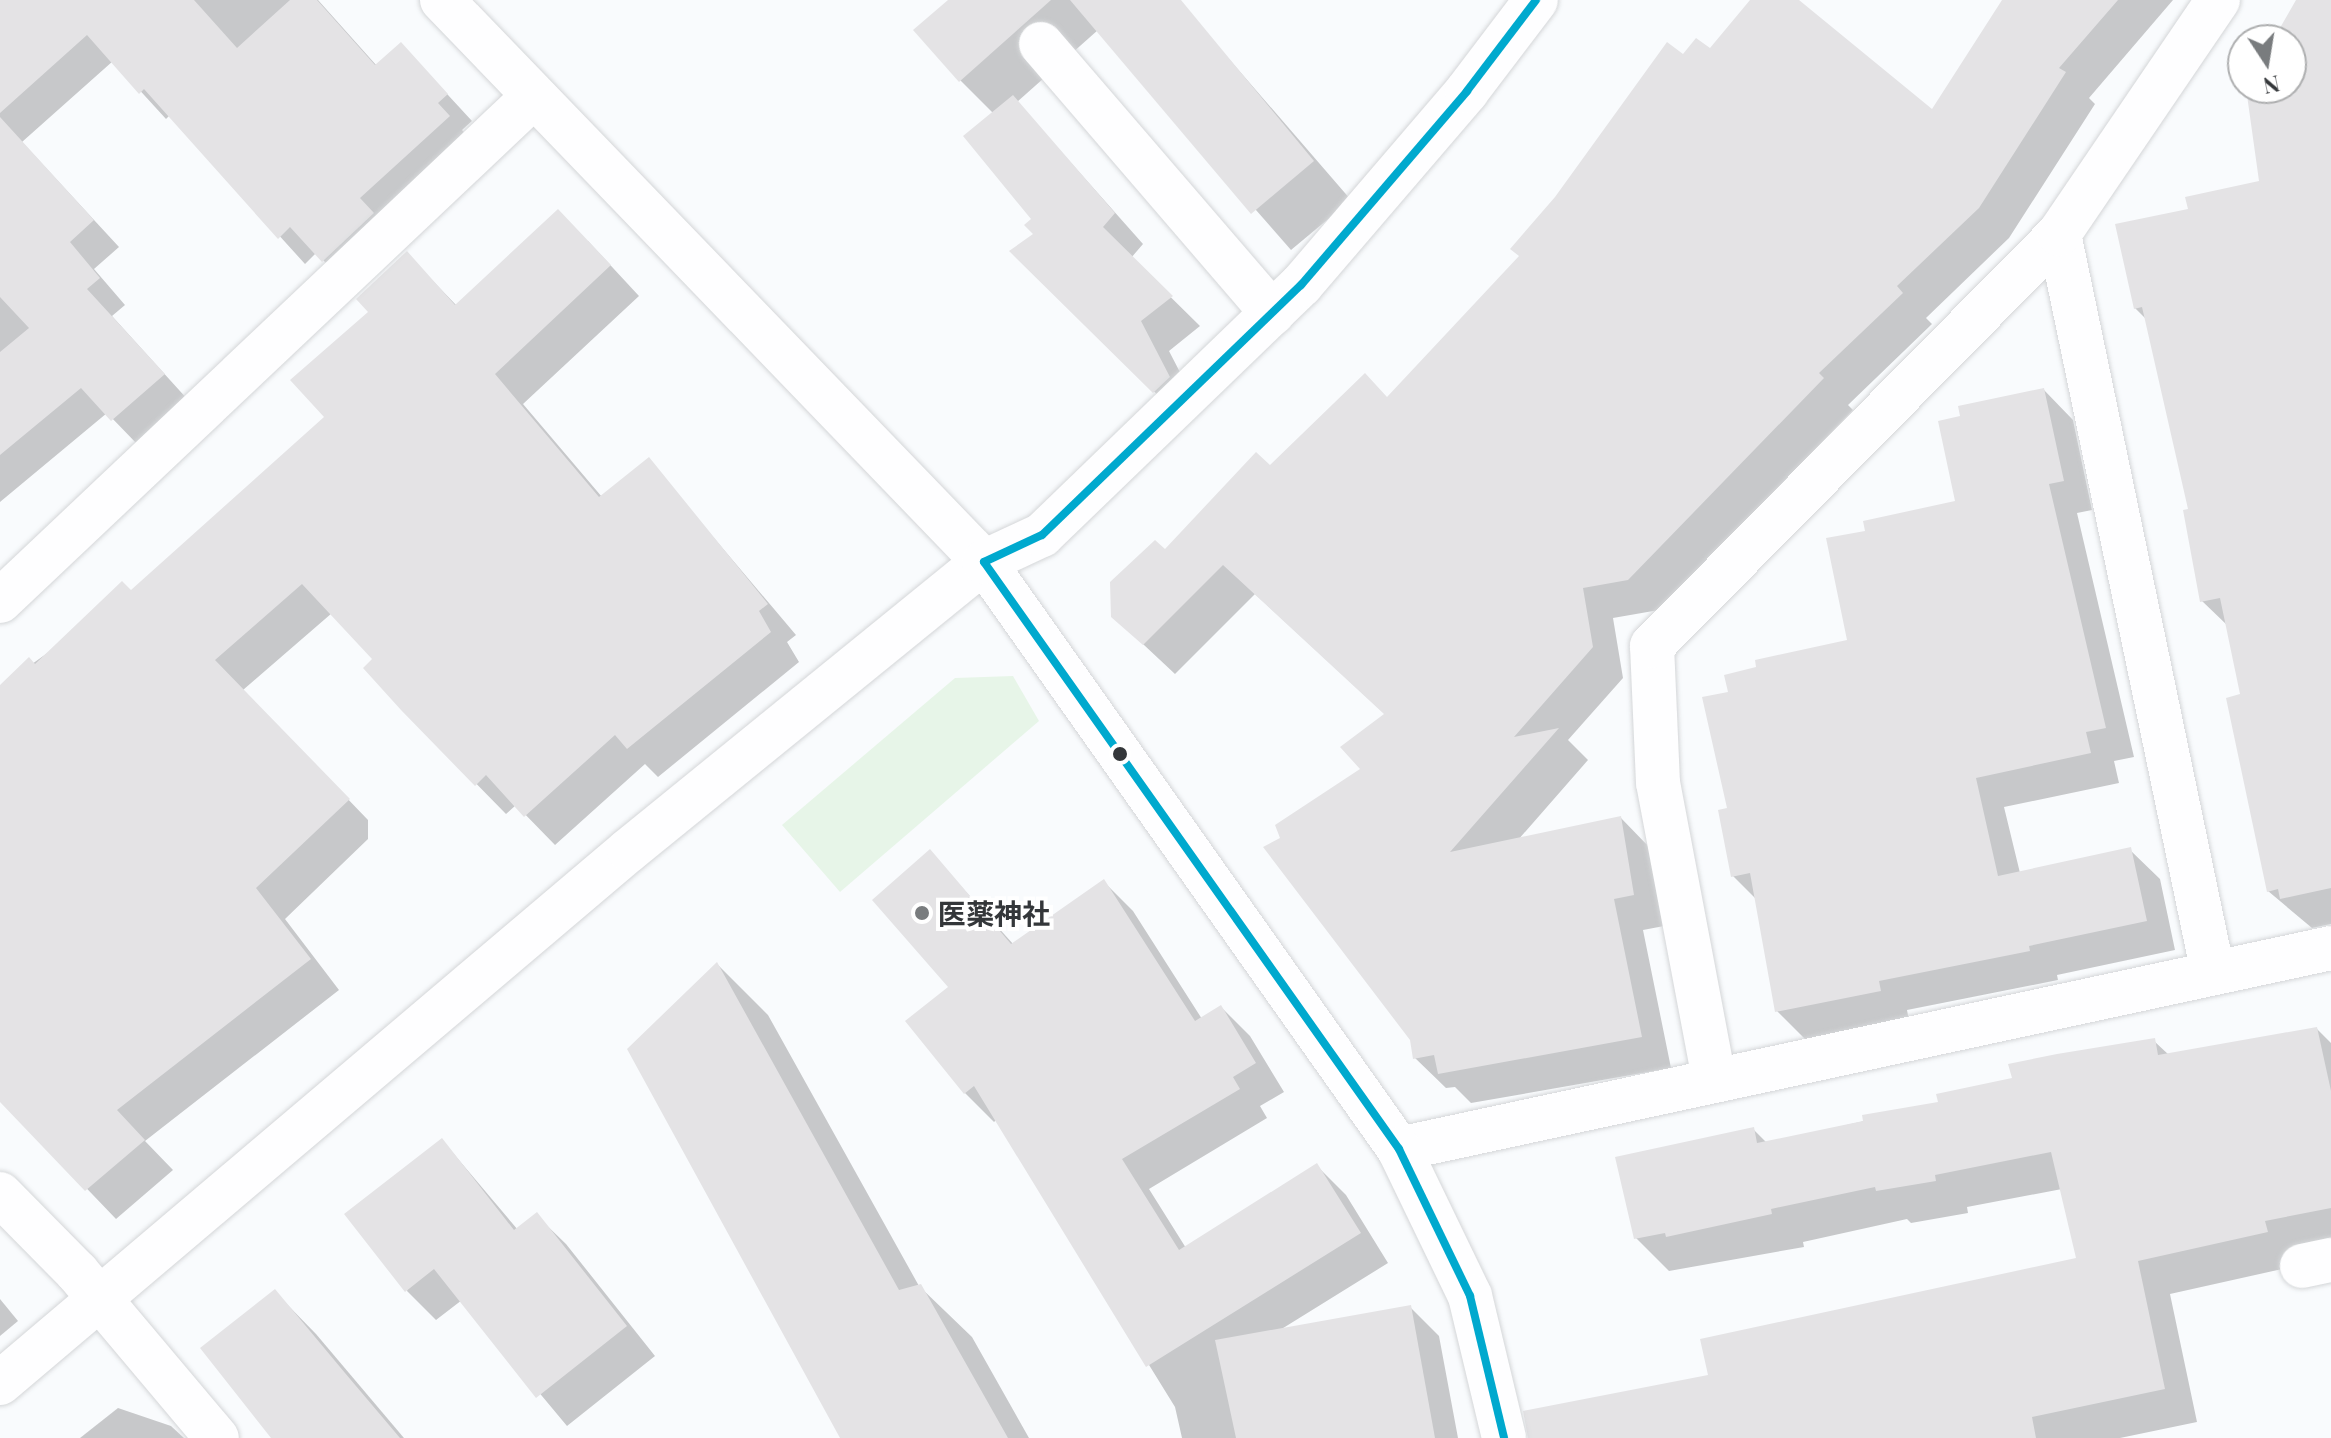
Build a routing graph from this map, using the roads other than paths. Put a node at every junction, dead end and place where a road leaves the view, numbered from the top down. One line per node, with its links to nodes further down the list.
1 (442, 0): 5 (street)
2 (1536, 0): 7 (street)
3 (2218, 0): 6 (street)
4 (1041, 44): 7 (street)
5 (532, 98): 8 (street); 9 (street)
6 (2059, 234): 11 (street); 12 (street)
7 (1272, 313): 8 (street)
8 (984, 562): 13 (street); 15 (street)
9 (0, 601)
10 (2331, 948): 11 (street)
11 (2213, 973): 12 (street)
12 (1714, 1079): 13 (street)
13 (1399, 1149): 18 (street)
14 (0, 1194): 15 (street)
15 (99, 1300): 16 (street); 17 (street)
16 (0, 1383)
17 (217, 1438)
18 (1504, 1438)

